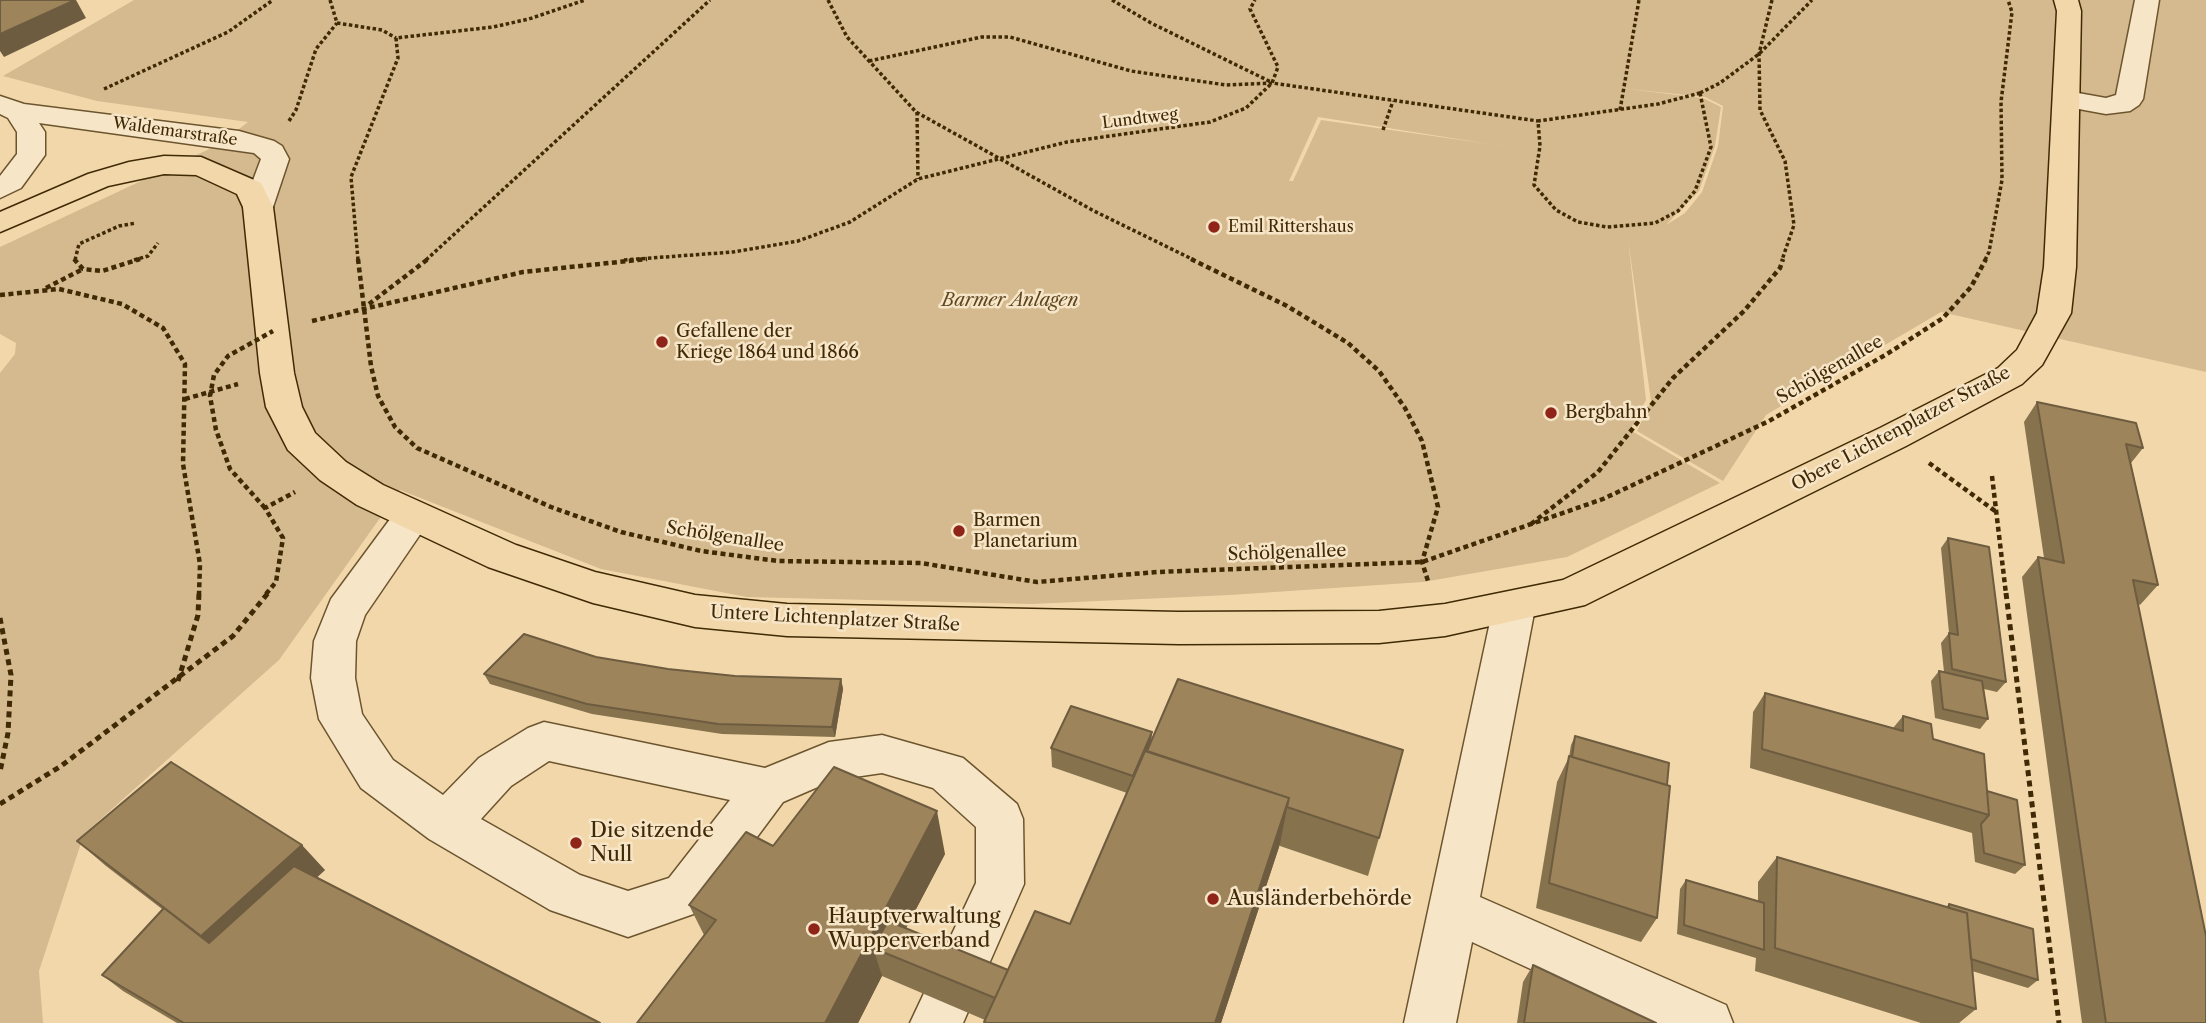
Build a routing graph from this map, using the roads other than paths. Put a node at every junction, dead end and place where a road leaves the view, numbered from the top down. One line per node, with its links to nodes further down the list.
1 (2066, 0): 3 (main road, Obere Lichtenplatzer Straße)
2 (2147, 0): 3 (street)
3 (2067, 99): 9 (main road, Obere Lichtenplatzer Straße)
4 (9, 108): 5 (street, Waldemarstraße); 6 (street, Waldemarstraße)
5 (0, 189)
6 (258, 206): 7 (main road); 8 (main road, Untere Lichtenplatzer Straße)
7 (0, 223)
8 (413, 517): 9 (main road, Untere Lichtenplatzer Straße); 11 (street)
9 (1514, 608): 12 (street)
10 (767, 788): 11 (street); 11 (street); 13 (street)
11 (446, 824)
12 (1453, 909): 14 (street); 15 (street)
13 (936, 1023)
14 (1430, 1023)
15 (1707, 1023)

